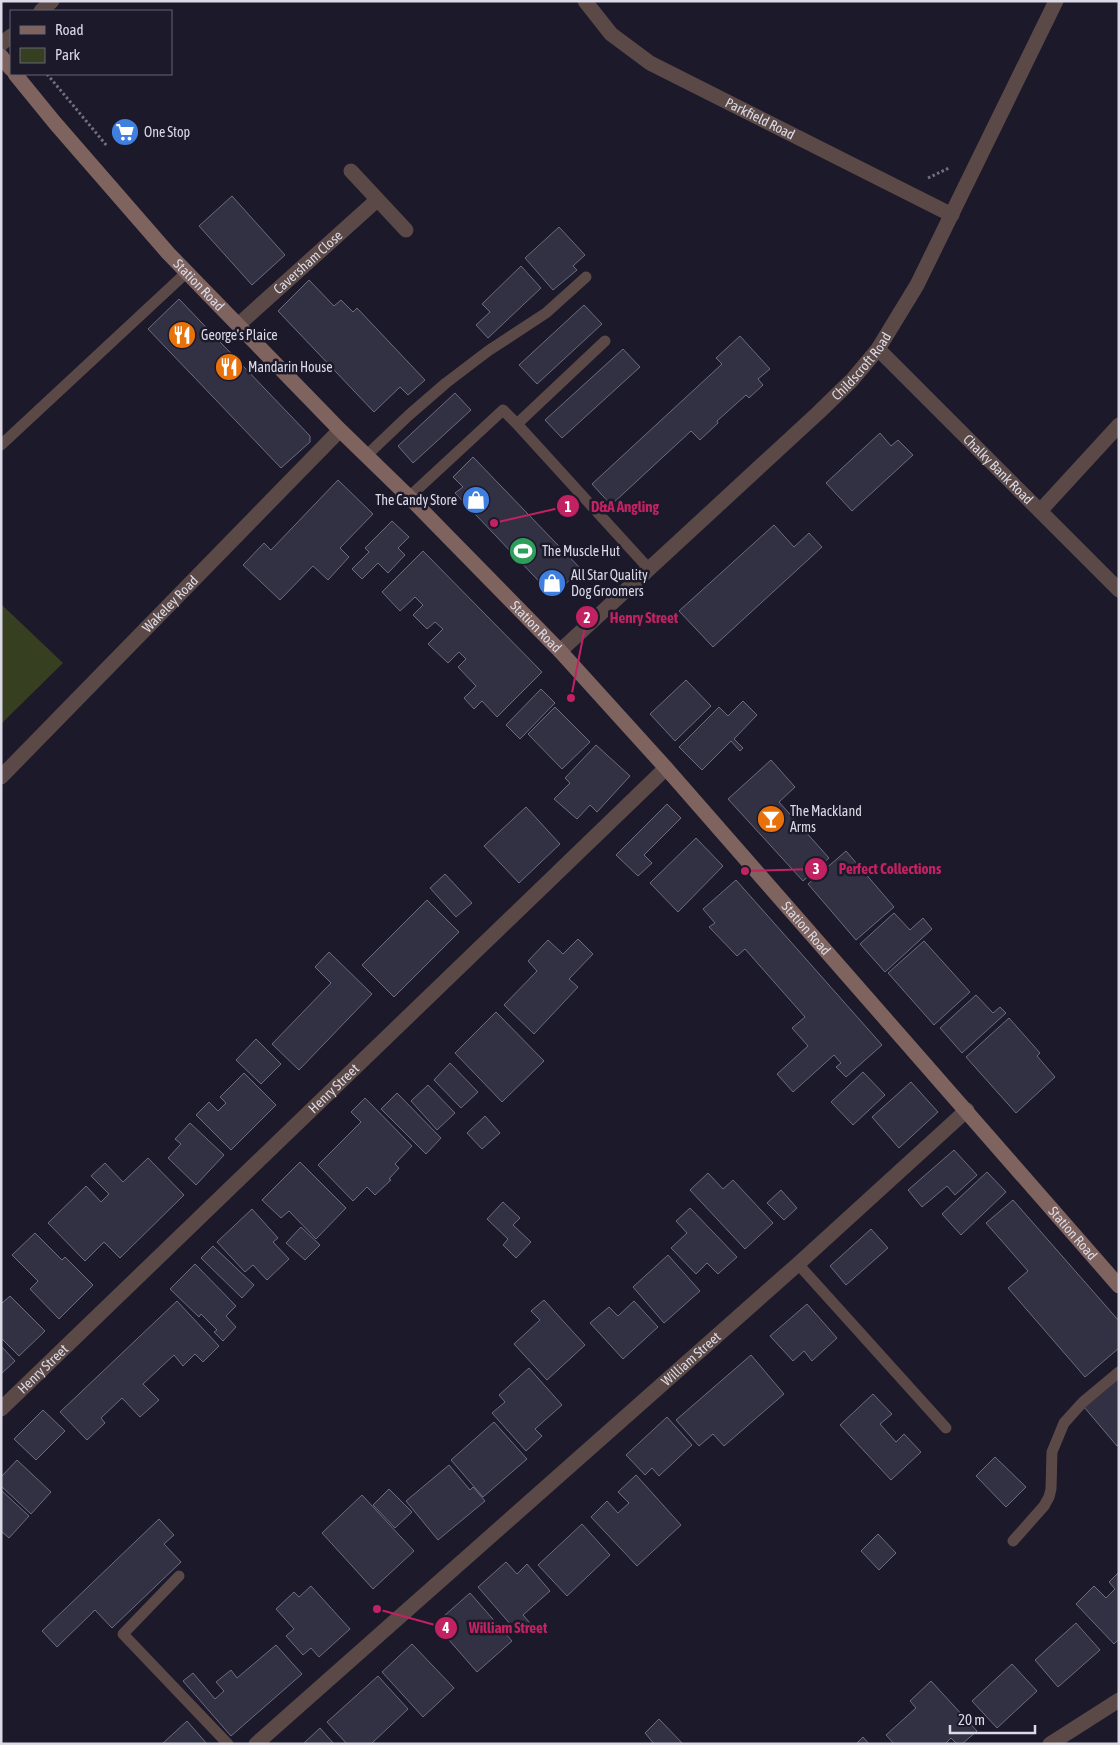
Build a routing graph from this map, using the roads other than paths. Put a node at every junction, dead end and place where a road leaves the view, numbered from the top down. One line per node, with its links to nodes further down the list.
1 (52, 1): 4 (street)
2 (585, 1): 10 (street, Parkfield Road)
3 (1056, 1): 10 (street, Childscroft Road)
4 (42, 10)
5 (1, 56): 6 (main road)
6 (10, 68)
7 (16, 75): 12 (main road, Station Road)
8 (351, 170): 9 (street)
9 (377, 200): 11 (street); 14 (street, Caversham Close)
10 (952, 214): 16 (street, Childscroft Road)
11 (406, 230)
12 (187, 272): 14 (main road, Station Road); 20 (lane)
13 (586, 276): 21 (lane)
14 (238, 325): 19 (main road, Station Road)
15 (605, 341): 17 (lane)
16 (878, 349): 23 (street, Chalky Bank Road); 24 (street, Childscroft Road)
17 (517, 424): 22 (lane); 24 (lane)
18 (1119, 425): 23 (street)
19 (340, 430): 21 (main road, Station Road); 28 (street, Wakeley Road)
20 (1, 445)
21 (367, 455): 22 (main road, Station Road)
22 (409, 497): 26 (main road, Station Road)
23 (1040, 510): 25 (street, Chalky Bank Road)
24 (650, 570): 26 (street, Childscroft Road)
25 (1119, 590)
26 (560, 651): 27 (main road, Station Road)
27 (666, 768): 29 (main road, Station Road); 33 (street, Henry Street)
28 (1, 777)
29 (967, 1110): 30 (street, William Street); 31 (main road, Station Road)
30 (798, 1264): 34 (lane); 39 (street, William Street)
31 (1119, 1286)
32 (1119, 1372): 35 (lane)
33 (1, 1409)
34 (946, 1428)
35 (1013, 1541)
36 (179, 1576): 38 (lane)
37 (1119, 1700): 40 (street)
38 (228, 1744)
39 (256, 1744)
40 (1050, 1744)

